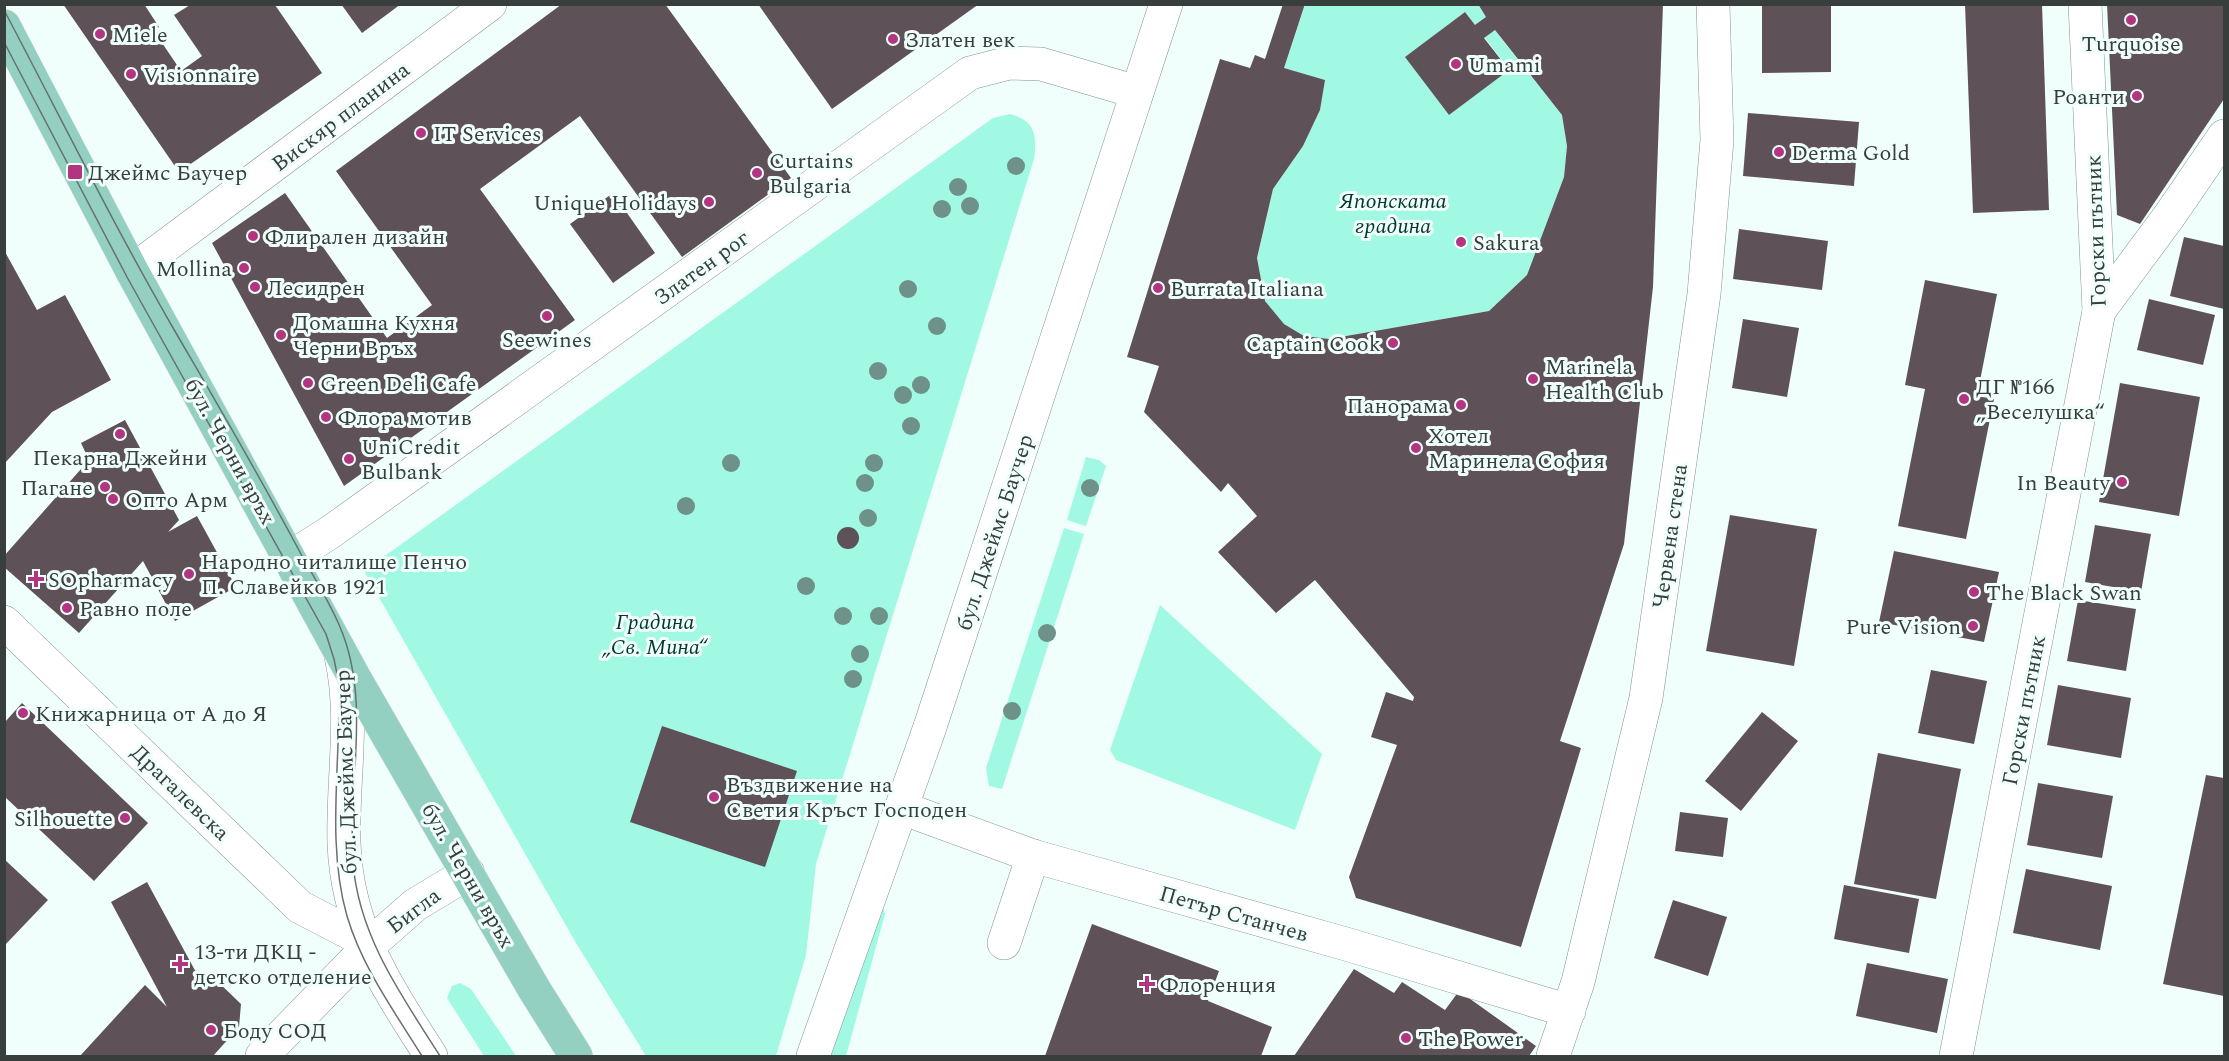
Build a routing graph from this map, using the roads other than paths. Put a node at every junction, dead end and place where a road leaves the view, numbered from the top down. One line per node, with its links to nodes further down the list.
1 (490, 4): 8 (street, Вискяр планина)
2 (1166, 4): 6 (street, бул. Джеймс Баучер)
3 (1713, 4): 18 (street, Червена стена)
4 (2085, 4): 9 (street, Горски пътник)
5 (4, 26): 8 (main road, бул. Черни връх)
6 (1137, 92): 10 (street, Златен рог); 13 (street, бул. Джеймс Баучер)
7 (2224, 136): 9 (street)
8 (132, 271): 10 (main road, бул. Черни връх)
9 (2099, 311): 24 (street, Горски пътник)
10 (290, 558): 12 (main road, бул. Черни връх)
11 (9, 636): 17 (street, Драгалевска)
12 (339, 648): 15 (main road, бул. Черни връх); 17 (street, бул. Джеймс Баучер)
13 (902, 808): 14 (street, Петър Станчев); 22 (street, бул. Джеймс Баучер)
14 (1032, 856): 16 (street); 18 (street, Петър Станчев)
15 (468, 873): 17 (street, Бигла); 21 (main road, бул. Черни връх)
16 (1005, 943)
17 (367, 948): 19 (street, Бигла); 20 (street, бул. Джеймс Баучер)
18 (1569, 1011): 23 (street, Червена стена)
19 (262, 1056)
20 (431, 1056)
21 (576, 1056)
22 (813, 1056)
23 (1553, 1056)
24 (1956, 1056)

